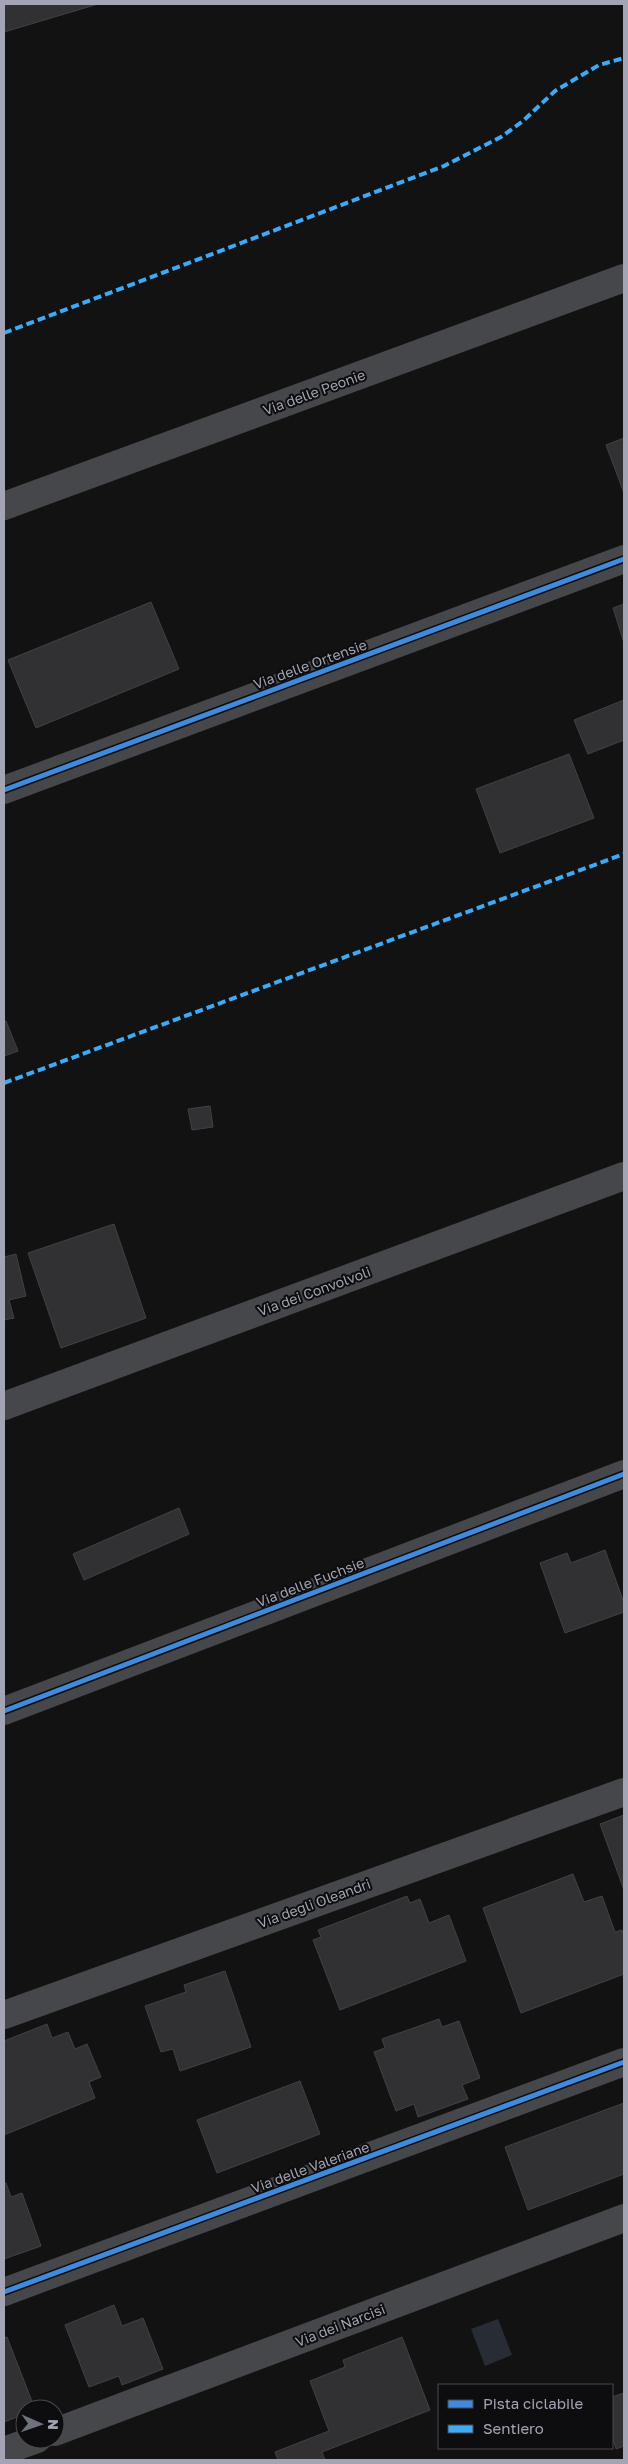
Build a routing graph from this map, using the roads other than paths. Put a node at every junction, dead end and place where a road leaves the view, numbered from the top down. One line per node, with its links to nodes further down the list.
1 (624, 278): 2 (street, Via delle Peonie)
2 (4, 506)
3 (624, 559): 4 (street, Via delle Ortensie)
4 (4, 790)
5 (624, 1176): 6 (street, Via dei Convolvoli)
6 (4, 1406)
7 (624, 1474): 8 (street, Via delle Fuchsie)
8 (4, 1711)
9 (624, 1792): 10 (street, Via degli Oleandri)
10 (4, 2015)
11 (624, 2062): 13 (street, Via delle Valeriane)
12 (624, 2218): 14 (street, Via dei Narcisi)
13 (4, 2292)
14 (65, 2428)

